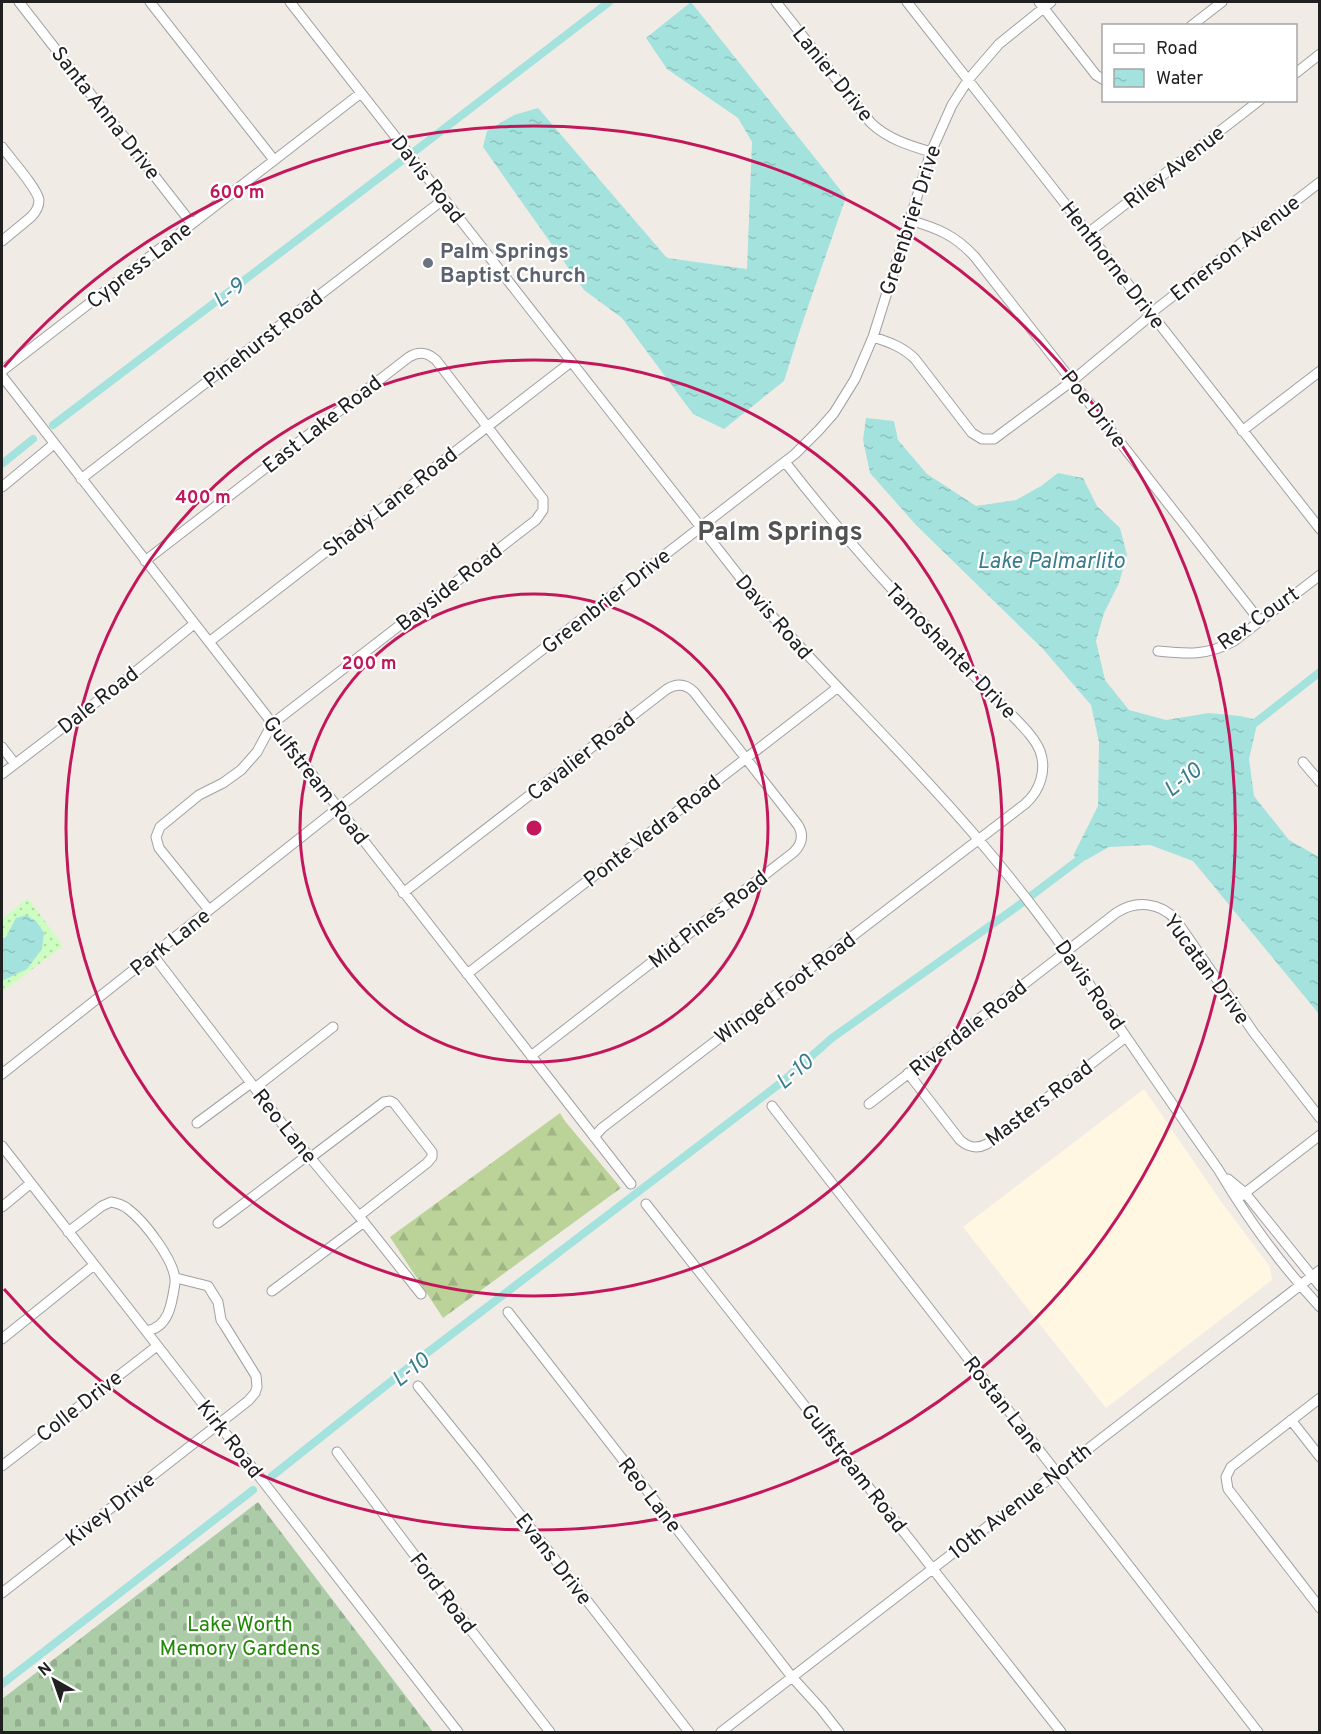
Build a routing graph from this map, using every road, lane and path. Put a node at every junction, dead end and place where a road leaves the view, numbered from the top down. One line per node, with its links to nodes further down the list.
1 (19, 2): 21 (street, Santa Anna Drive)
2 (150, 2): 17 (street)
3 (290, 2): 13 (street, Davis Road)
4 (776, 2): 16 (street, Lanier Drive)
5 (907, 2): 12 (street, Henthorne Drive)
6 (1222, 2): 8 (street)
7 (1044, 3): 11 (street); 12 (street, Greenbrier Drive)
8 (1194, 24)
9 (1320, 54): 10 (street)
10 (1297, 72)
11 (1102, 79)
12 (968, 80): 16 (street, Greenbrier Drive); 22 (street, Henthorne Drive)
13 (361, 93): 17 (street, Cypress Lane); 19 (street, Davis Road)
14 (1257, 102): 22 (street, Riley Avenue)
15 (2, 147): 23 (street)
16 (931, 152): 20 (street, Greenbrier Drive)
17 (274, 160): 21 (street, Cypress Lane)
18 (1320, 182): 24 (street, Emerson Avenue)
19 (444, 199): 26 (street, Davis Road); 35 (street, Pinehurst Road)
20 (909, 220): 25 (street, Greenbrier Drive); 30 (street, Poe Drive)
21 (192, 224): 27 (street, Cypress Lane)
22 (1088, 233): 24 (street, Henthorne Drive)
23 (2, 241)
24 (1151, 314): 30 (street, Emerson Avenue); 32 (street, Henthorne Drive)
25 (873, 337): 30 (street, Emerson Avenue); 34 (street, Greenbrier Drive)
26 (571, 362): 31 (street, Shady Lane Road); 37 (street, Davis Road)
27 (2, 371)
28 (1320, 371): 32 (street)
29 (2, 376): 33 (street, Gulfstream Road)
30 (1072, 381): 41 (street, Poe Drive)
31 (488, 426): 39 (street, East Lake Road); 43 (street, Shady Lane Road); 46 (street, Bayside Road)
32 (1242, 431): 38 (street, Henthorne Drive)
33 (54, 444): 35 (street, Gulfstream Road); 36 (street)
34 (785, 462): 37 (street, Greenbrier Drive); 54 (street, Tamoshanter Drive)
35 (81, 479): 39 (street, Gulfstream Road)
36 (2, 487)
37 (700, 528): 45 (street, Davis Road); 53 (street, Greenbrier Drive)
38 (1320, 529)
39 (145, 561): 42 (street, Gulfstream Road)
40 (1320, 575): 41 (street, Rex Court)
41 (1260, 621): 44 (street, Rex Court)
42 (194, 624): 43 (street, Gulfstream Road); 50 (street, Dale Road)
43 (208, 642): 46 (street, Gulfstream Road)
44 (1158, 651)
45 (837, 688): 48 (street, Ponte Vedra Road); 54 (street, Davis Road)
46 (272, 724): 53 (street, Gulfstream Road); 56 (street)
47 (2, 747): 50 (street)
48 (746, 758): 55 (street, Cavalier Road); 59 (street, Ponte Vedra Road); 62 (street, Mid Pines Road)
49 (1303, 762): 52 (street)
50 (15, 764): 51 (street, Dale Road)
51 (2, 774)
52 (1320, 782)
53 (338, 808): 55 (street, Gulfstream Road); 56 (street, Park Lane)
54 (979, 840): 57 (street, Davis Road); 71 (street, Winged Foot Road)
55 (403, 893): 59 (street, Gulfstream Road)
56 (209, 910): 58 (street, Park Lane)
57 (1066, 951): 61 (street, Davis Road); 63 (street, Riverdale Road); 68 (street, Yucatan Drive)
58 (153, 955): 64 (street, Park Lane); 65 (street, Reo Lane)
59 (467, 974): 62 (street, Gulfstream Road)
60 (333, 1027): 65 (street)
61 (1126, 1036): 63 (street, Masters Road); 74 (street, Davis Road)
62 (531, 1056): 71 (street, Gulfstream Road)
63 (908, 1073): 66 (street, Riverdale Road)
64 (2, 1074)
65 (253, 1085): 69 (street); 73 (street, Reo Lane)
66 (869, 1104)
67 (772, 1106): 104 (street, Rostan Lane)
68 (1320, 1118)
69 (197, 1123)
70 (1320, 1135): 77 (street)
71 (594, 1137): 76 (street, Gulfstream Road)
72 (2, 1146): 75 (street, Kirk Road)
73 (309, 1156): 81 (street, Reo Lane); 81 (street); 82 (street)
74 (1218, 1169): 77 (street, Davis Road); 78 (street, Davis Road)
75 (31, 1183): 80 (street); 83 (street, Kirk Road)
76 (631, 1184)
77 (1245, 1193): 78 (street); 86 (street, Davis Road)
78 (1236, 1200): 88 (street, Davis Road)
79 (646, 1204): 105 (street, Gulfstream Road)
80 (2, 1207)
81 (362, 1219): 90 (street); 91 (street, Reo Lane)
82 (218, 1223)
83 (68, 1232): 84 (street, Kirk Road); 87 (street)
84 (94, 1265): 94 (street, Kirk Road); 95 (street)
85 (1320, 1270): 86 (street, 10th Avenue North)
86 (1311, 1276): 88 (street, 10th Avenue North); 89 (street, Davis Road)
87 (176, 1278): 94 (street); 100 (street, Kivey Drive)
88 (1300, 1285): 92 (street, Davis Road); 104 (street, 10th Avenue North)
89 (1320, 1286)
90 (272, 1291)
91 (421, 1294)
92 (1320, 1307)
93 (508, 1312): 108 (street, Reo Lane)
94 (146, 1331): 96 (street, Kirk Road)
95 (2, 1339)
96 (157, 1346): 100 (street, Kirk Road); 103 (street, Colle Drive)
97 (418, 1386): 111 (street, Evans Drive)
98 (1320, 1398): 99 (street)
99 (1291, 1420): 102 (street); 107 (street)
100 (219, 1425): 106 (street, Kivey Drive); 109 (street, Kirk Road)
101 (337, 1452): 110 (street, Ford Road)
102 (1320, 1457)
103 (2, 1466)
104 (1057, 1473): 105 (street, 10th Avenue North); 115 (street, Rostan Lane)
105 (933, 1569): 108 (street, 10th Avenue North); 114 (street, Gulfstream Road)
106 (2, 1593)
107 (1320, 1608)
108 (792, 1677): 112 (street, 10th Avenue North); 113 (street, Reo Lane)
109 (458, 1732)
110 (550, 1732)
111 (689, 1732)
112 (721, 1732)
113 (839, 1732)
114 (1061, 1732)
115 (1258, 1732)

